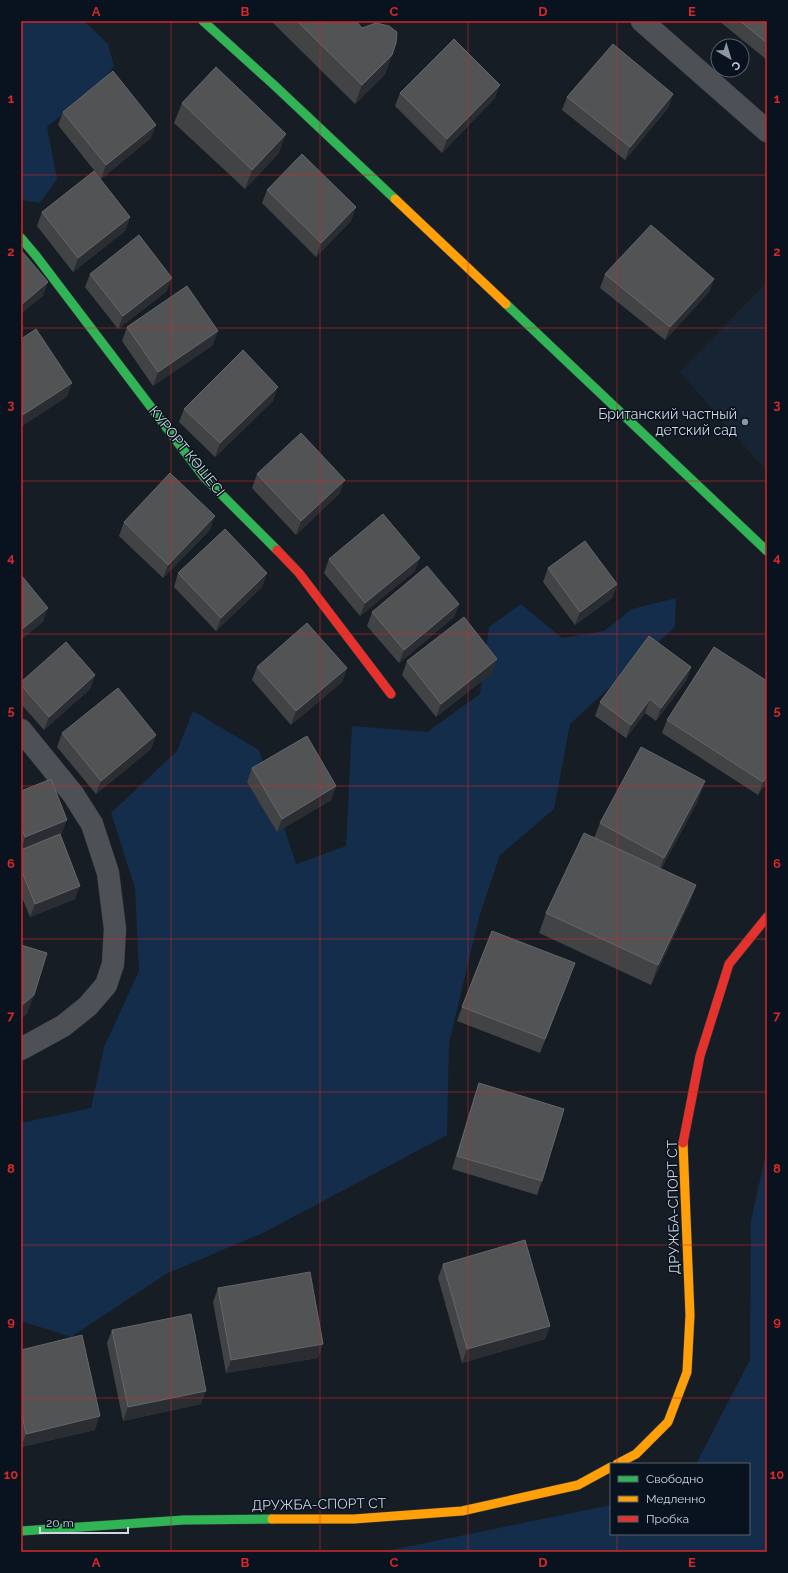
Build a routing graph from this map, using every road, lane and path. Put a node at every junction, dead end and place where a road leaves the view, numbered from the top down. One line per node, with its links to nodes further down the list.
1 (203, 21): 5 (street)
2 (642, 21): 3 (street)
3 (767, 131)
4 (21, 238): 6 (street, КУРОРТ КӨШЕСІ)
5 (767, 551)
6 (391, 694)
7 (21, 730): 9 (street)
8 (767, 917): 10 (street, ДРУЖБА-СПОРТ СТ)
9 (21, 1049)
10 (620, 1463)
11 (610, 1468): 12 (street, ДРУЖБА-СПОРТ СТ)
12 (21, 1531)

